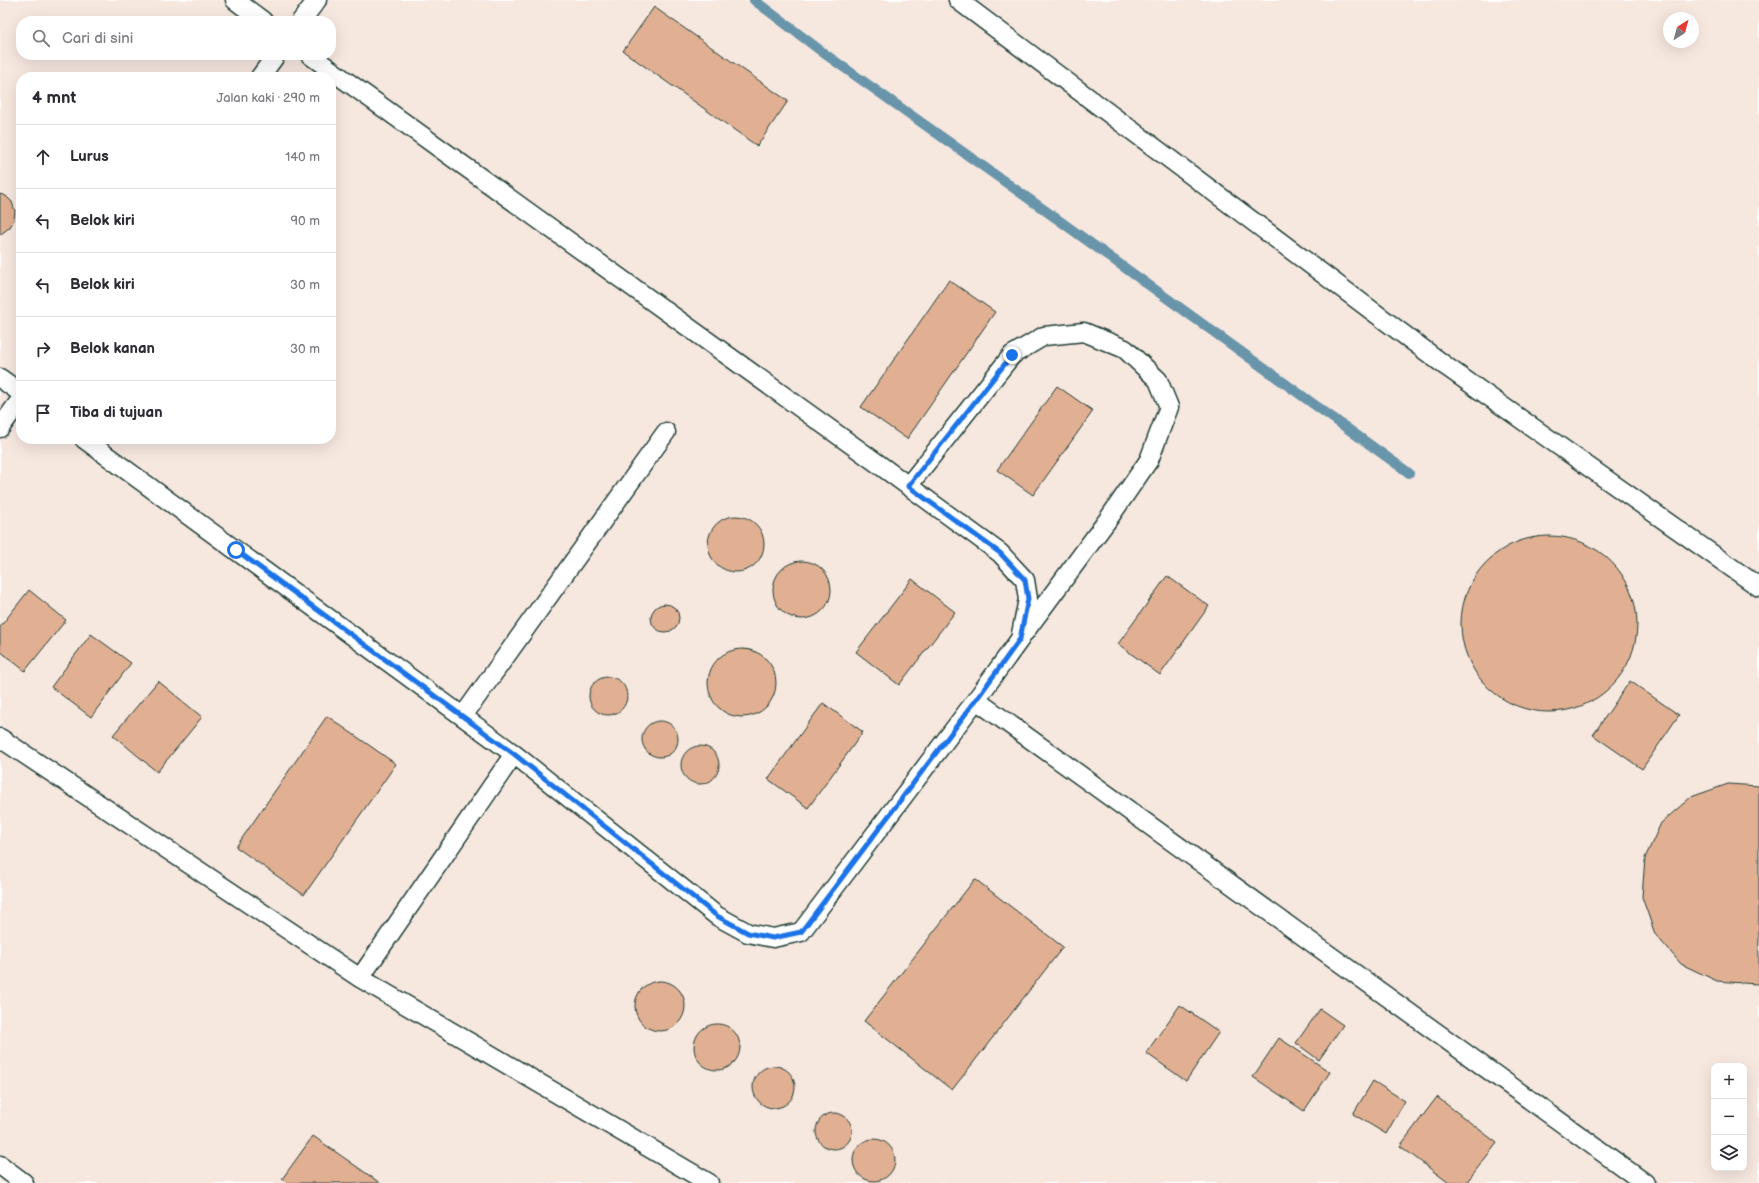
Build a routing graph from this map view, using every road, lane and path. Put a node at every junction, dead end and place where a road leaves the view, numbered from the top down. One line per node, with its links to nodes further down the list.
1 (235, 0): 4 (lane)
2 (316, 0): 5 (lane)
3 (958, 0): 18 (lane)
4 (256, 16)
5 (305, 16)
6 (272, 60): 8 (lane)
7 (317, 60): 9 (lane)
8 (264, 72)
9 (334, 72)
10 (336, 74): 17 (lane)
11 (0, 378): 12 (lane)
12 (16, 389)
13 (16, 406): 14 (lane)
14 (0, 428)
15 (666, 432): 21 (lane)
16 (91, 444): 21 (lane)
17 (908, 486): 19 (lane); 19 (lane)
18 (1759, 587)
19 (1020, 639): 20 (lane)
20 (976, 700): 23 (lane); 28 (lane)
21 (463, 716): 23 (lane)
22 (0, 738): 24 (lane)
23 (514, 754): 24 (lane)
24 (360, 978): 27 (lane)
25 (0, 1165): 26 (lane)
26 (24, 1183)
27 (709, 1183)
28 (1645, 1183)

